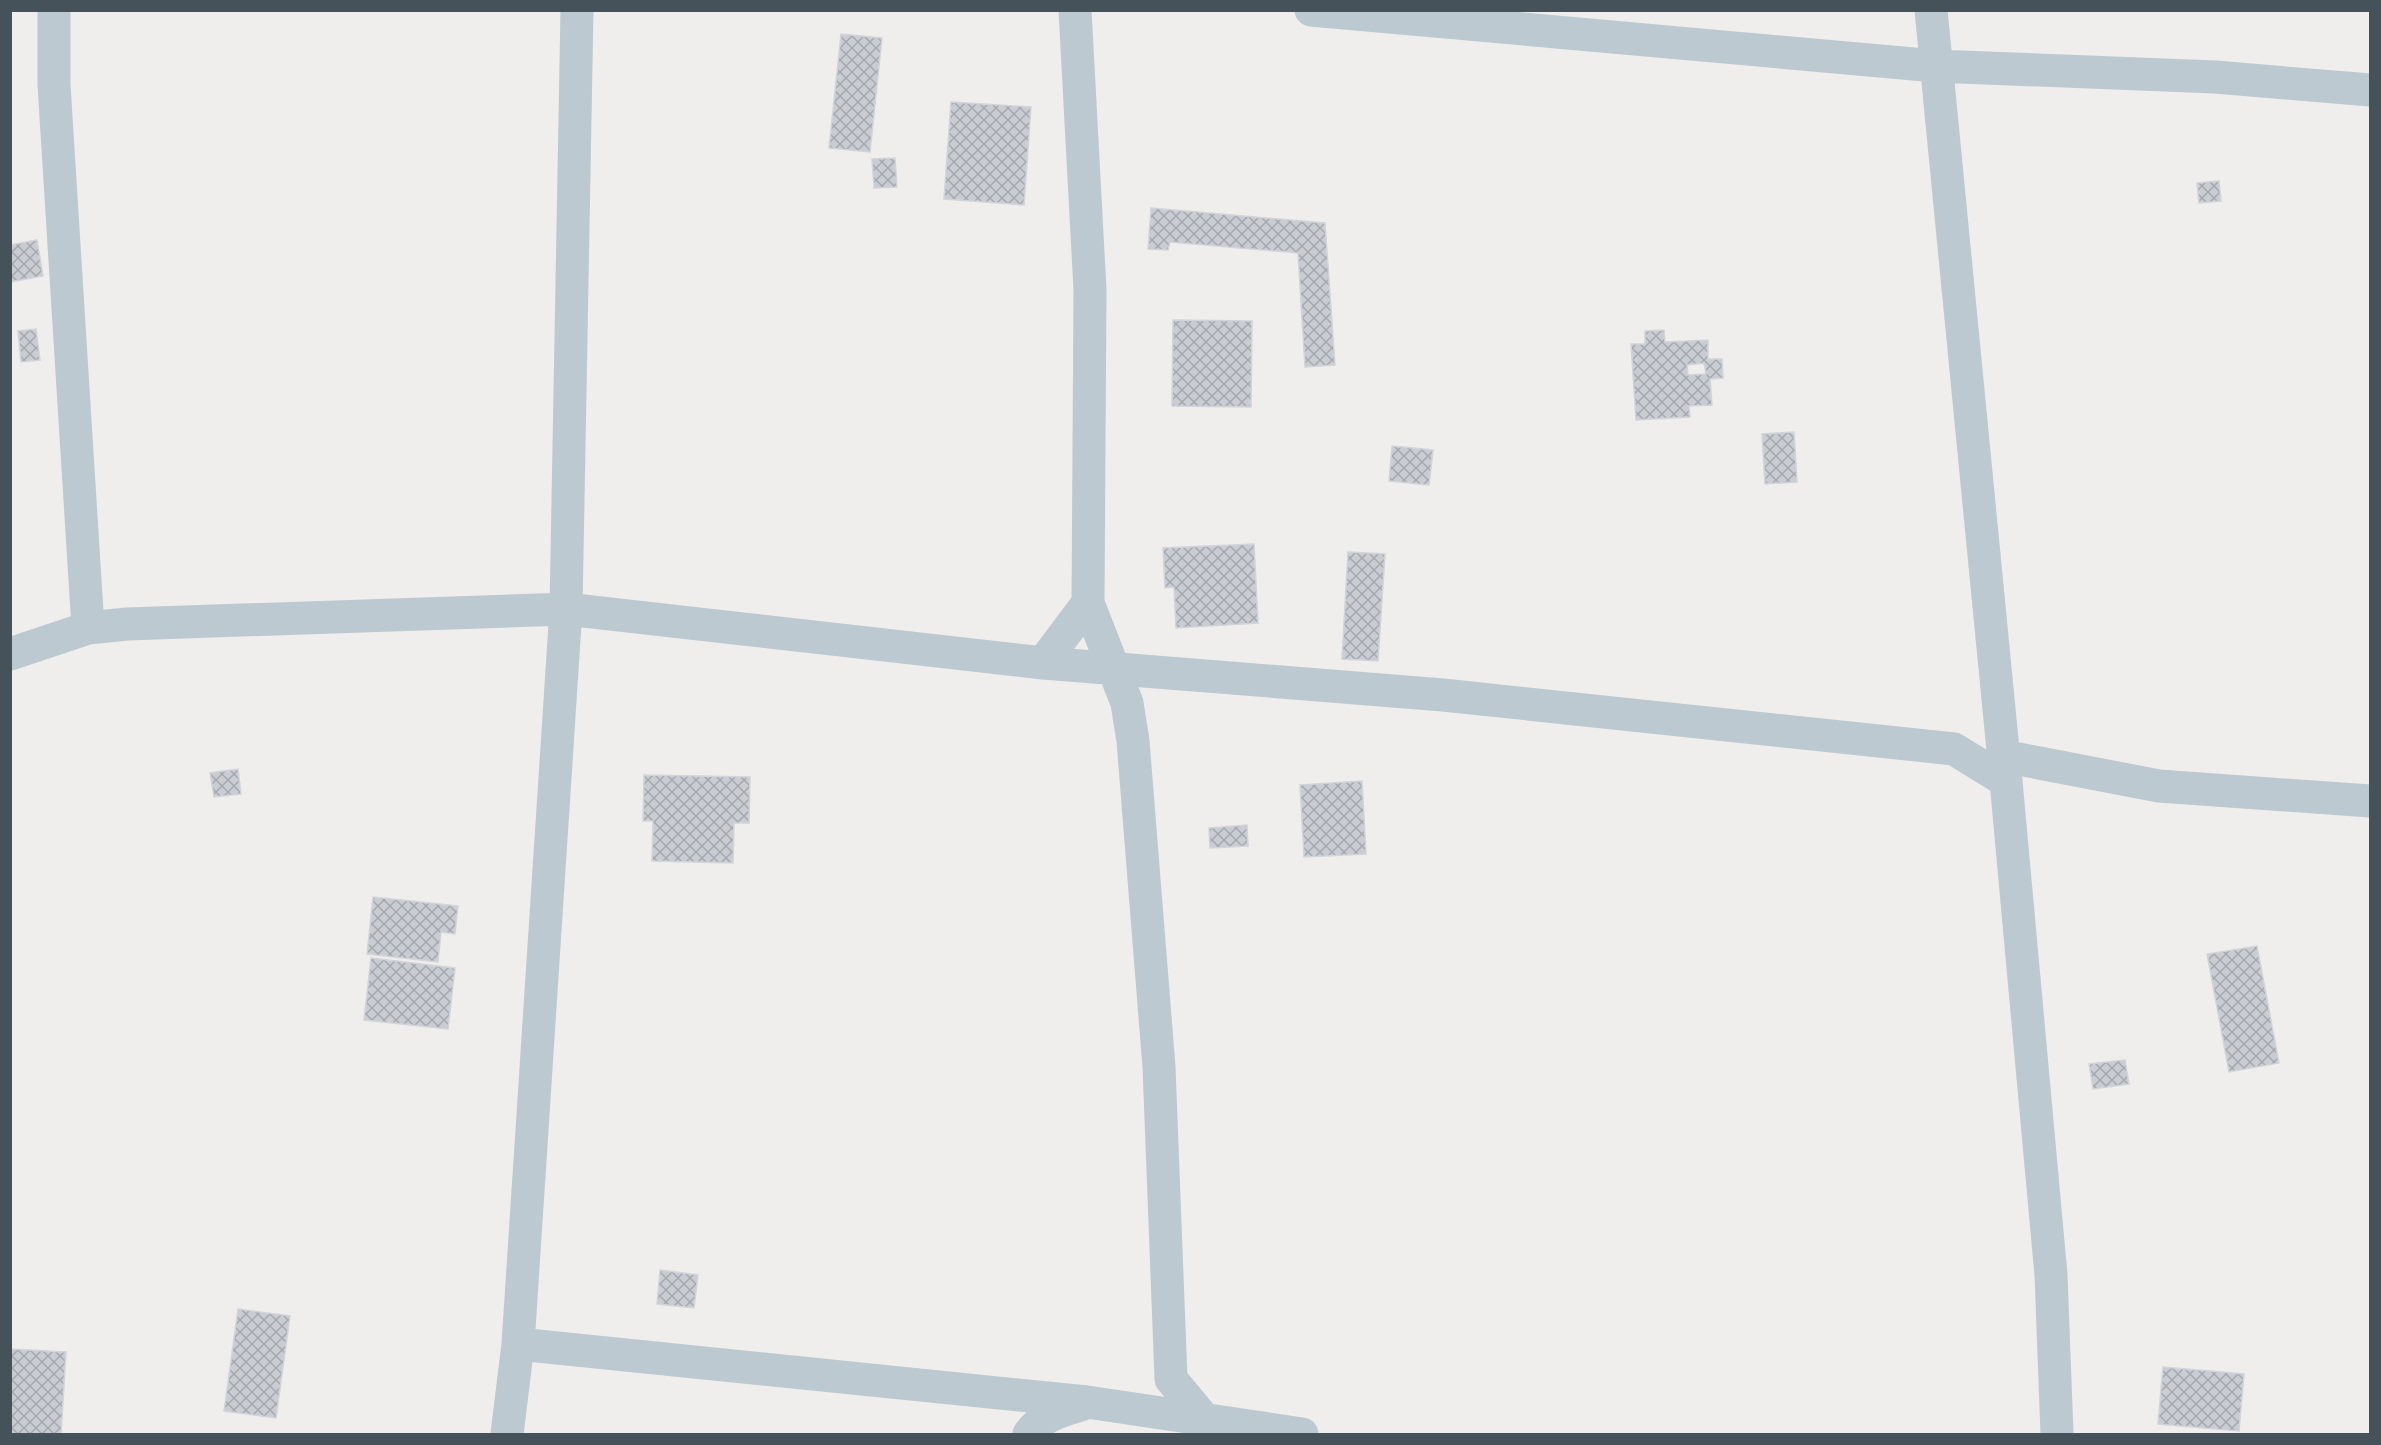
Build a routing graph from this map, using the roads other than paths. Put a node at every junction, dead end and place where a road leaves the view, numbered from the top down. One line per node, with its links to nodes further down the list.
1 (54, 10): 12 (street)
2 (577, 10): 11 (street)
3 (1075, 10): 10 (street)
4 (1311, 10): 6 (street)
5 (1931, 10): 8 (street)
6 (1474, 17): 7 (street)
7 (1535, 21): 8 (street)
8 (1936, 66): 9 (street); 16 (street)
9 (2370, 90)
10 (1088, 603): 14 (street); 15 (street)
11 (566, 609): 12 (street); 14 (street); 20 (street)
12 (88, 628): 13 (street)
13 (10, 654)
14 (1043, 663): 15 (street)
15 (1112, 668): 17 (street); 21 (street)
16 (1999, 713): 17 (street); 18 (street)
17 (1954, 749): 18 (street)
18 (2005, 768): 19 (street); 28 (street)
19 (2370, 801)
20 (518, 1344): 22 (street); 25 (street)
21 (1172, 1379): 23 (street); 24 (street)
22 (1087, 1402): 23 (street); 26 (street)
23 (1144, 1411): 24 (street)
24 (1205, 1420): 27 (street)
25 (507, 1434)
26 (1029, 1434)
27 (1302, 1434)
28 (2057, 1434)

